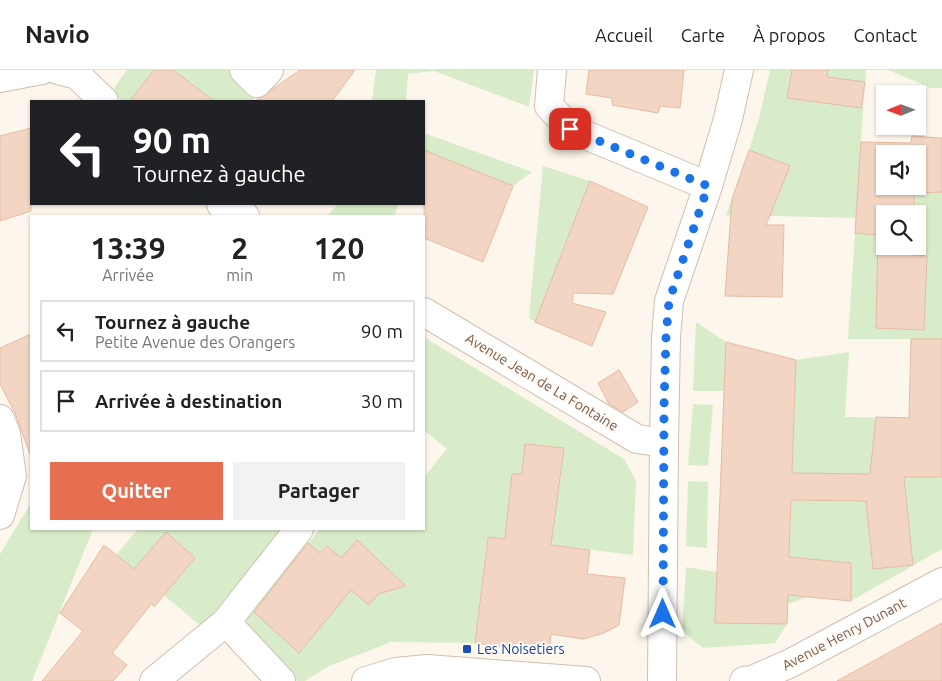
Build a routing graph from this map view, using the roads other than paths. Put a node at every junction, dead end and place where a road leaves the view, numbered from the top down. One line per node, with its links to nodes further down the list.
1 (42, 70): 7 (street)
2 (58, 70): 8 (street)
3 (244, 70): 4 (street)
4 (269, 70)
5 (552, 70): 9 (street)
6 (739, 70): 9 (street)
7 (0, 78)
8 (103, 100)
9 (708, 186): 14 (street)
10 (223, 205): 11 (street)
11 (243, 215)
12 (425, 313): 14 (street, Avenue Jean de La Fontaine)
13 (0, 419): 15 (street)
14 (664, 443): 23 (street)
15 (0, 515)
16 (298, 530): 18 (street)
17 (942, 582): 24 (street, Avenue Henry Dunant)
18 (226, 622): 19 (street); 20 (street)
19 (154, 681)
20 (281, 681)
21 (366, 681): 22 (street)
22 (586, 681)
23 (662, 681)
24 (749, 681)

